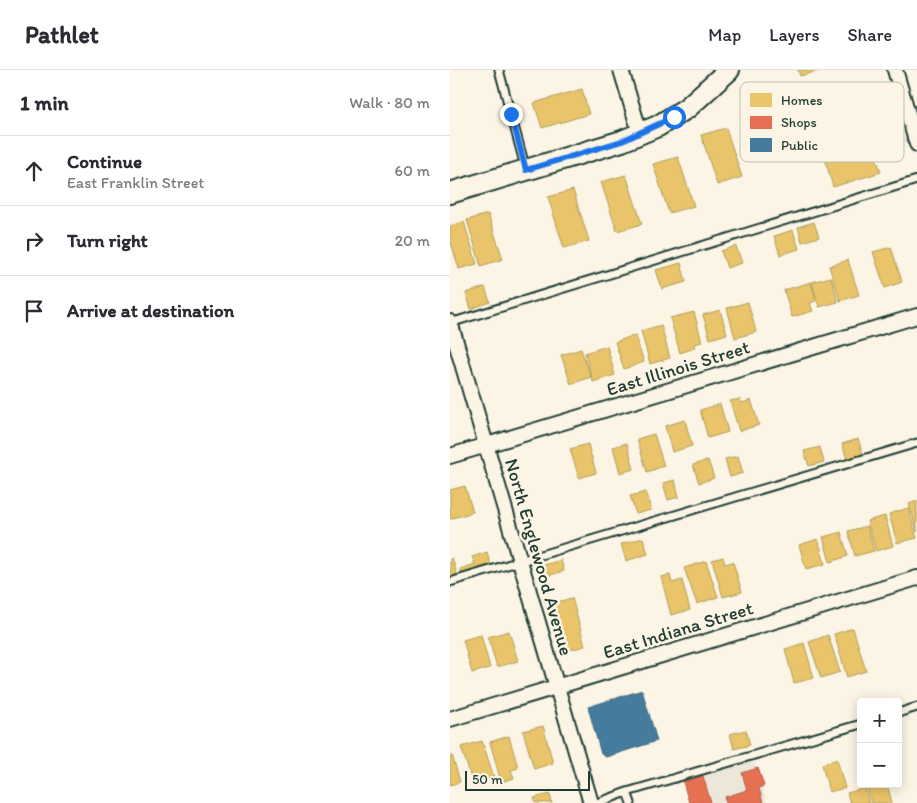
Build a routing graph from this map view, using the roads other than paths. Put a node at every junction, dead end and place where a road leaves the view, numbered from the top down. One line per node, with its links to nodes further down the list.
1 (499, 70): 9 (lane)
2 (622, 70): 7 (street)
3 (729, 70): 7 (street)
4 (895, 70): 5 (street)
5 (899, 82)
6 (904, 100): 8 (street)
7 (640, 133): 9 (street)
8 (917, 144)
9 (526, 170): 11 (street)
10 (917, 180): 13 (lane)
11 (450, 193)
12 (917, 316): 15 (street, East Illinois Street)
13 (450, 323): 15 (street, North Englewood Avenue)
14 (917, 443): 17 (lane)
15 (487, 445): 16 (street, East Illinois Street); 17 (street, North Englewood Avenue)
16 (450, 456)
17 (521, 562): 19 (lane); 20 (street, North Englewood Avenue)
18 (917, 578): 20 (street, East Indiana Street)
19 (450, 582)
20 (556, 687): 23 (street, East Indiana Street); 26 (street, North Englewood Avenue)
21 (917, 707): 22 (lane)
22 (902, 712)
23 (450, 719)
24 (857, 725): 25 (lane)
25 (627, 792): 27 (lane); 28 (lane)
26 (591, 803)
27 (597, 803)
28 (631, 803)

